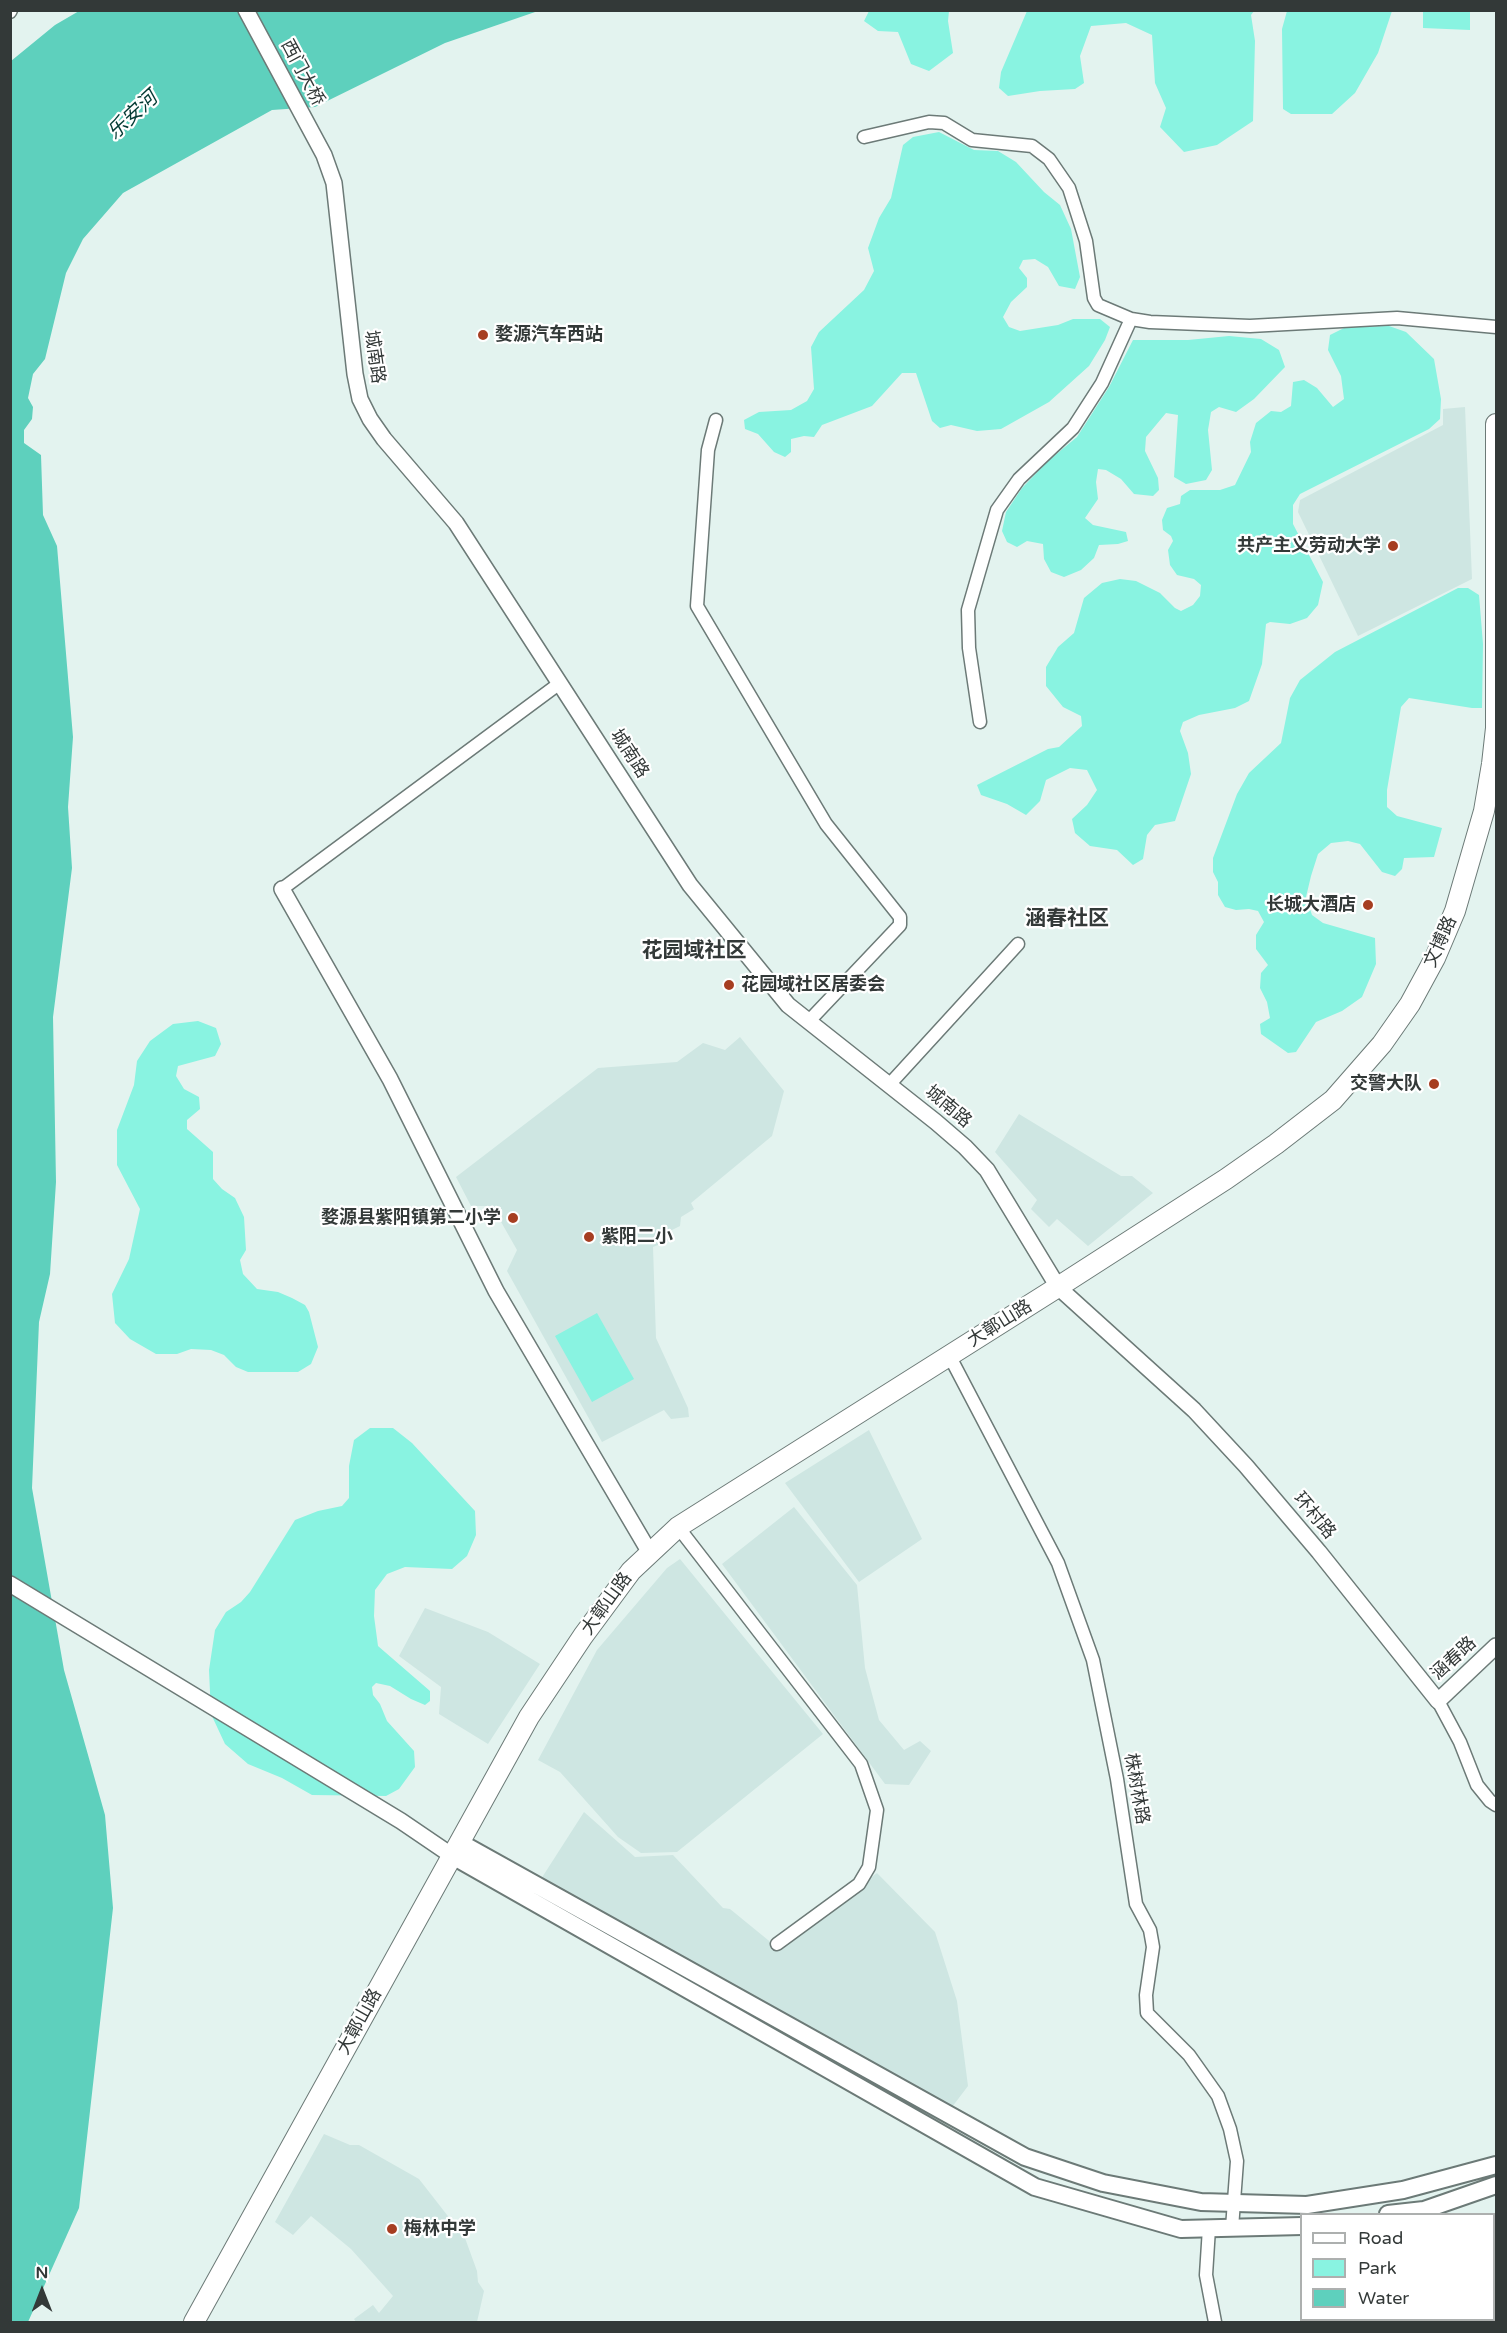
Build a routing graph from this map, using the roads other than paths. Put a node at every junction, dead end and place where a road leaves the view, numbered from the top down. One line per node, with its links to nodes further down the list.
1 (246, 10): 3 (street, 西门大桥)
2 (864, 137): 4 (street)
3 (324, 155): 10 (street, 城南路)
4 (1131, 319): 5 (street); 11 (street)
5 (1497, 327)
6 (716, 420): 14 (street)
7 (1497, 424): 8 (main road, 文博路)
8 (1496, 527): 9 (main road, 文博路)
9 (1496, 553): 16 (main road, 文博路)
10 (560, 683): 12 (street); 14 (street, 城南路)
11 (980, 722)
12 (282, 889): 19 (street)
13 (1018, 944): 15 (street)
14 (809, 1021): 15 (street, 城南路)
15 (889, 1085): 16 (street, 城南路)
16 (1058, 1287): 17 (main road, 大鄣山路); 22 (street, 环村路)
17 (949, 1355): 18 (main road, 大鄣山路); 28 (street, 株树林路)
18 (678, 1527): 19 (main road, 大鄣山路); 25 (street)
19 (650, 1553): 24 (main road, 大鄣山路)
20 (10, 1584): 24 (street)
21 (1497, 1646): 22 (street, 涵春路)
22 (1438, 1701): 23 (street, 环村路)
23 (1497, 1805)
24 (455, 1849): 28 (main road); 32 (main road); 33 (main road, 大鄣山路)
25 (777, 1944)
26 (1497, 2165): 28 (main road)
27 (1497, 2185): 29 (main road)
28 (1233, 2203): 31 (street, 株树林路)
29 (1397, 2213)
30 (1300, 2226): 31 (main road)
31 (1232, 2228): 32 (main road)
32 (1209, 2229): 34 (street)
33 (194, 2322)
34 (1215, 2322)

